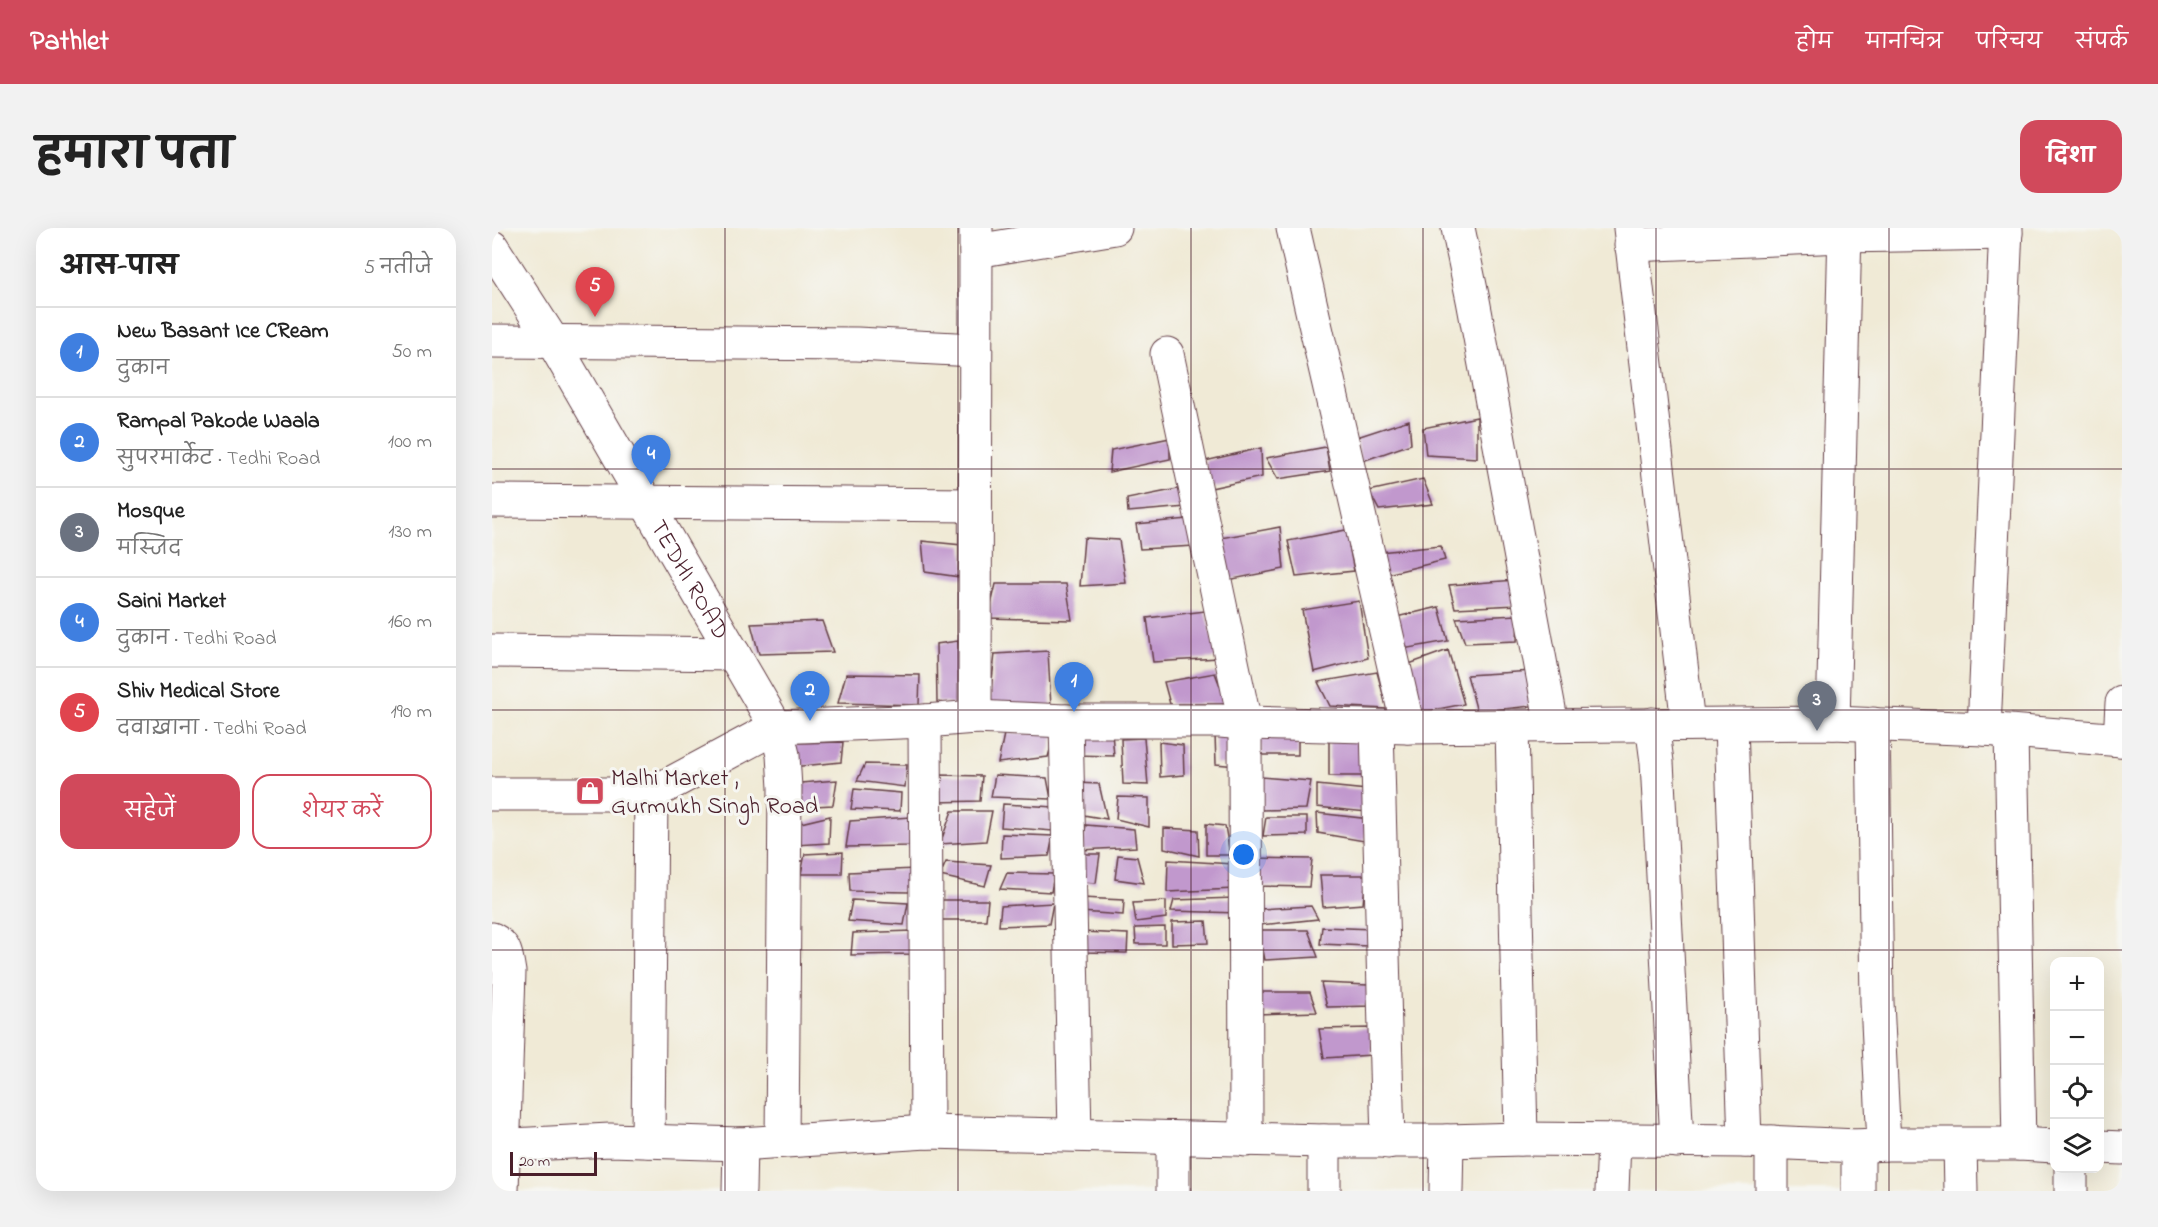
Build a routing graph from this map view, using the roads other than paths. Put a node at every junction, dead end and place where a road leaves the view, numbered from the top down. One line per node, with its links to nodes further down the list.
1 (1115, 228): 7 (street)
2 (1293, 228): 31 (street)
3 (1458, 228): 27 (street)
4 (2006, 231): 5 (street); 32 (street)
5 (1844, 232): 6 (street); 23 (street)
6 (1631, 236): 25 (street)
7 (976, 239): 11 (street)
8 (492, 246): 9 (street, TEDHI ROAD)
9 (552, 340): 10 (street); 11 (street); 14 (street, TEDHI ROAD)
10 (492, 341)
11 (975, 350): 15 (street)
12 (1167, 354): 22 (street)
13 (492, 501): 14 (street)
14 (646, 502): 15 (street); 17 (street, TEDHI ROAD)
15 (975, 505): 19 (street)
16 (492, 651): 17 (street)
17 (734, 654): 30 (street, TEDHI ROAD)
18 (2122, 703): 33 (street)
19 (975, 717): 20 (street); 21 (street)
20 (925, 721): 30 (street); 37 (street)
21 (1066, 721): 22 (street); 38 (street)
22 (1245, 723): 31 (street); 42 (street)
23 (1833, 723): 26 (street); 28 (street)
24 (1652, 724): 25 (street); 27 (street); 45 (street)
25 (1688, 724): 28 (street)
26 (1873, 724): 32 (street); 53 (street)
27 (1552, 725): 29 (street)
28 (1731, 725): 46 (street)
29 (1512, 726): 31 (street); 40 (street)
30 (776, 727): 35 (street); 41 (street, TEDHI ROAD)
31 (1393, 727): 48 (street)
32 (1998, 730): 33 (street); 51 (street)
33 (2121, 740)
34 (492, 794): 35 (street)
35 (651, 794): 44 (street)
36 (492, 939): 52 (street)
37 (927, 1132): 38 (street); 41 (street)
38 (1075, 1134): 39 (street)
39 (1173, 1138): 42 (street); 61 (street)
40 (1521, 1138): 43 (street); 49 (street)
41 (782, 1140): 50 (street)
42 (1246, 1140): 47 (street)
43 (1614, 1140): 45 (street); 64 (street)
44 (648, 1141): 50 (street); 52 (street)
45 (1677, 1141): 46 (street)
46 (1759, 1141): 53 (street); 65 (street)
47 (1324, 1142): 48 (street); 62 (street)
48 (1388, 1142): 49 (street)
49 (1447, 1142): 63 (street)
50 (740, 1144): 60 (street)
51 (2019, 1144): 54 (street); 55 (street)
52 (498, 1145): 59 (street)
53 (1871, 1145): 54 (street); 66 (street)
54 (1960, 1145): 67 (street)
55 (2050, 1146)
56 (2104, 1148): 57 (street)
57 (2122, 1148)
58 (2071, 1173): 68 (street)
59 (502, 1191)
60 (739, 1191)
61 (1173, 1191)
62 (1324, 1191)
63 (1446, 1191)
64 (1612, 1191)
65 (1772, 1191)
66 (1858, 1191)
67 (1961, 1191)
68 (2071, 1191)

